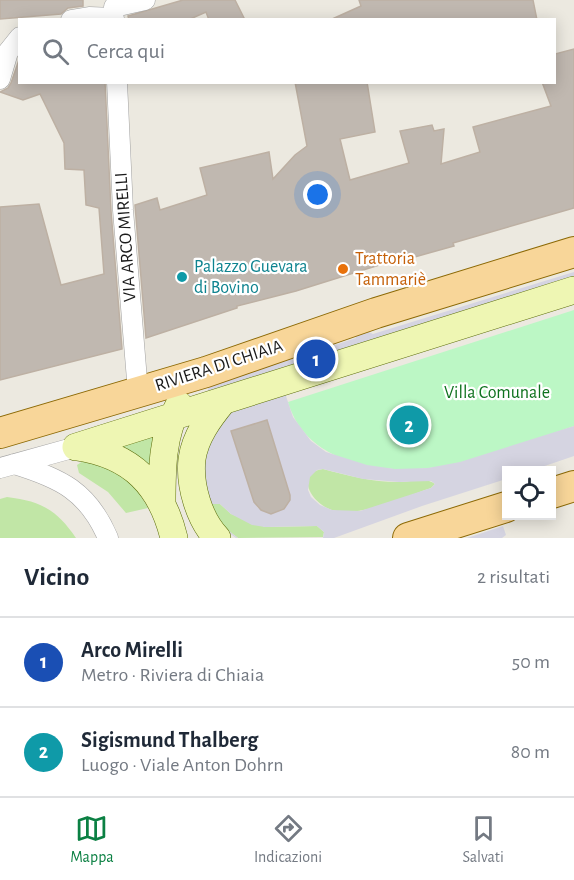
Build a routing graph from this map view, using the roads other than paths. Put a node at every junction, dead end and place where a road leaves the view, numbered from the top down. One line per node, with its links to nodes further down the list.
1 (145, 0): 2 (street)
2 (114, 11): 3 (street)
3 (81, 18)
4 (12, 39): 5 (street)
5 (0, 79)
6 (117, 84): 10 (street, VIA ARCO MIRELLI)
7 (574, 252): 9 (main road, RIVIERA DI CHIAIA)
8 (574, 290): 11 (street)
9 (206, 372): 10 (main road, RIVIERA DI CHIAIA); 12 (street)
10 (138, 392): 12 (street); 13 (main road, RIVIERA DI CHIAIA)
11 (223, 401): 12 (street); 15 (street)
12 (172, 417): 14 (street); 15 (street); 19 (street)
13 (0, 433)
14 (76, 447): 16 (street); 19 (street)
15 (192, 459): 23 (street)
16 (7, 466): 21 (street)
17 (574, 486): 18 (main road)
18 (556, 492)
19 (162, 503): 22 (street)
20 (502, 509): 24 (main road)
21 (108, 538)
22 (174, 538)
23 (217, 538)
24 (408, 538)

